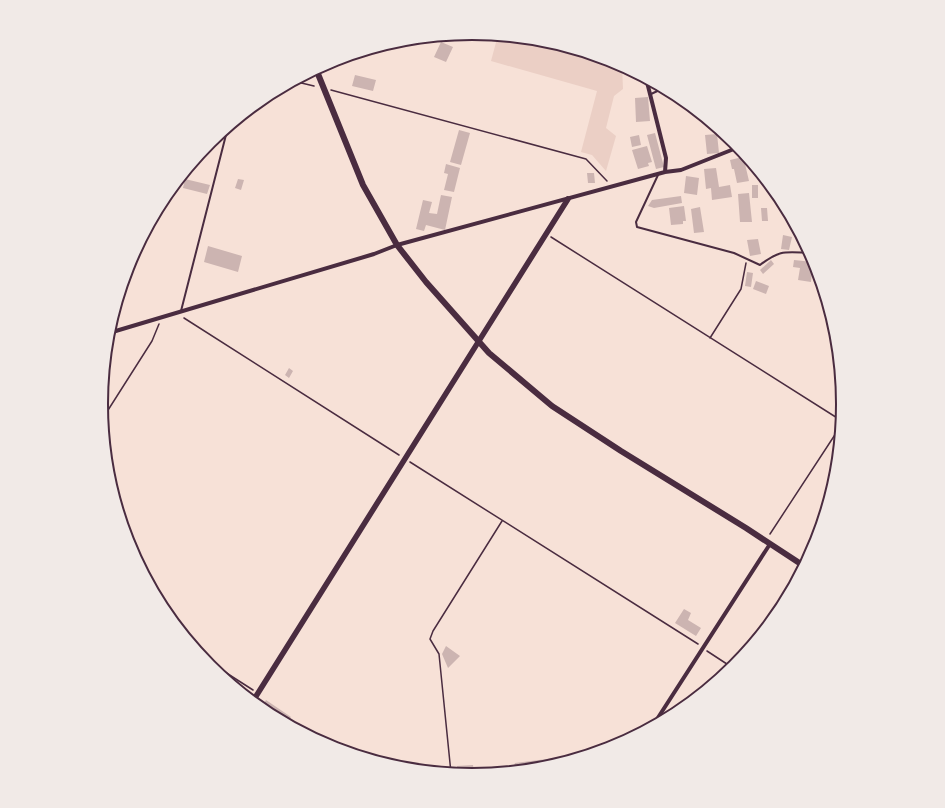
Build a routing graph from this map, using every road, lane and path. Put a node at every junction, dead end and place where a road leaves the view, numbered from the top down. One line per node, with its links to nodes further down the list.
1 (318, 75): 4 (main road)
2 (302, 83): 4 (path)
3 (648, 86): 6 (street)
4 (323, 88): 11 (path); 14 (main road)
5 (657, 91): 6 (lane)
6 (650, 94): 9 (street)
7 (226, 136): 17 (lane)
8 (733, 150): 9 (street)
9 (665, 172): 10 (street)
10 (658, 174): 11 (street); 16 (lane)
11 (612, 187): 12 (street)
12 (568, 199): 13 (street); 14 (street)
13 (546, 234): 20 (path); 21 (street)
14 (397, 245): 17 (street); 21 (main road)
15 (803, 253): 16 (lane)
16 (746, 259): 20 (path)
17 (181, 311): 18 (street); 25 (path)
18 (161, 317): 19 (street); 22 (path)
19 (116, 331)
20 (710, 338): 23 (path)
21 (479, 342): 25 (street); 27 (main road)
22 (108, 410)
23 (836, 418)
24 (835, 433): 27 (path)
25 (405, 459): 26 (path); 32 (street)
26 (502, 521): 29 (path); 35 (path)
27 (768, 542): 28 (main road); 29 (street)
28 (800, 563)
29 (703, 648): 30 (path); 34 (street)
30 (727, 664)
31 (228, 674): 32 (path)
32 (258, 693): 33 (street)
33 (256, 697)
34 (659, 716)
35 (450, 767)

